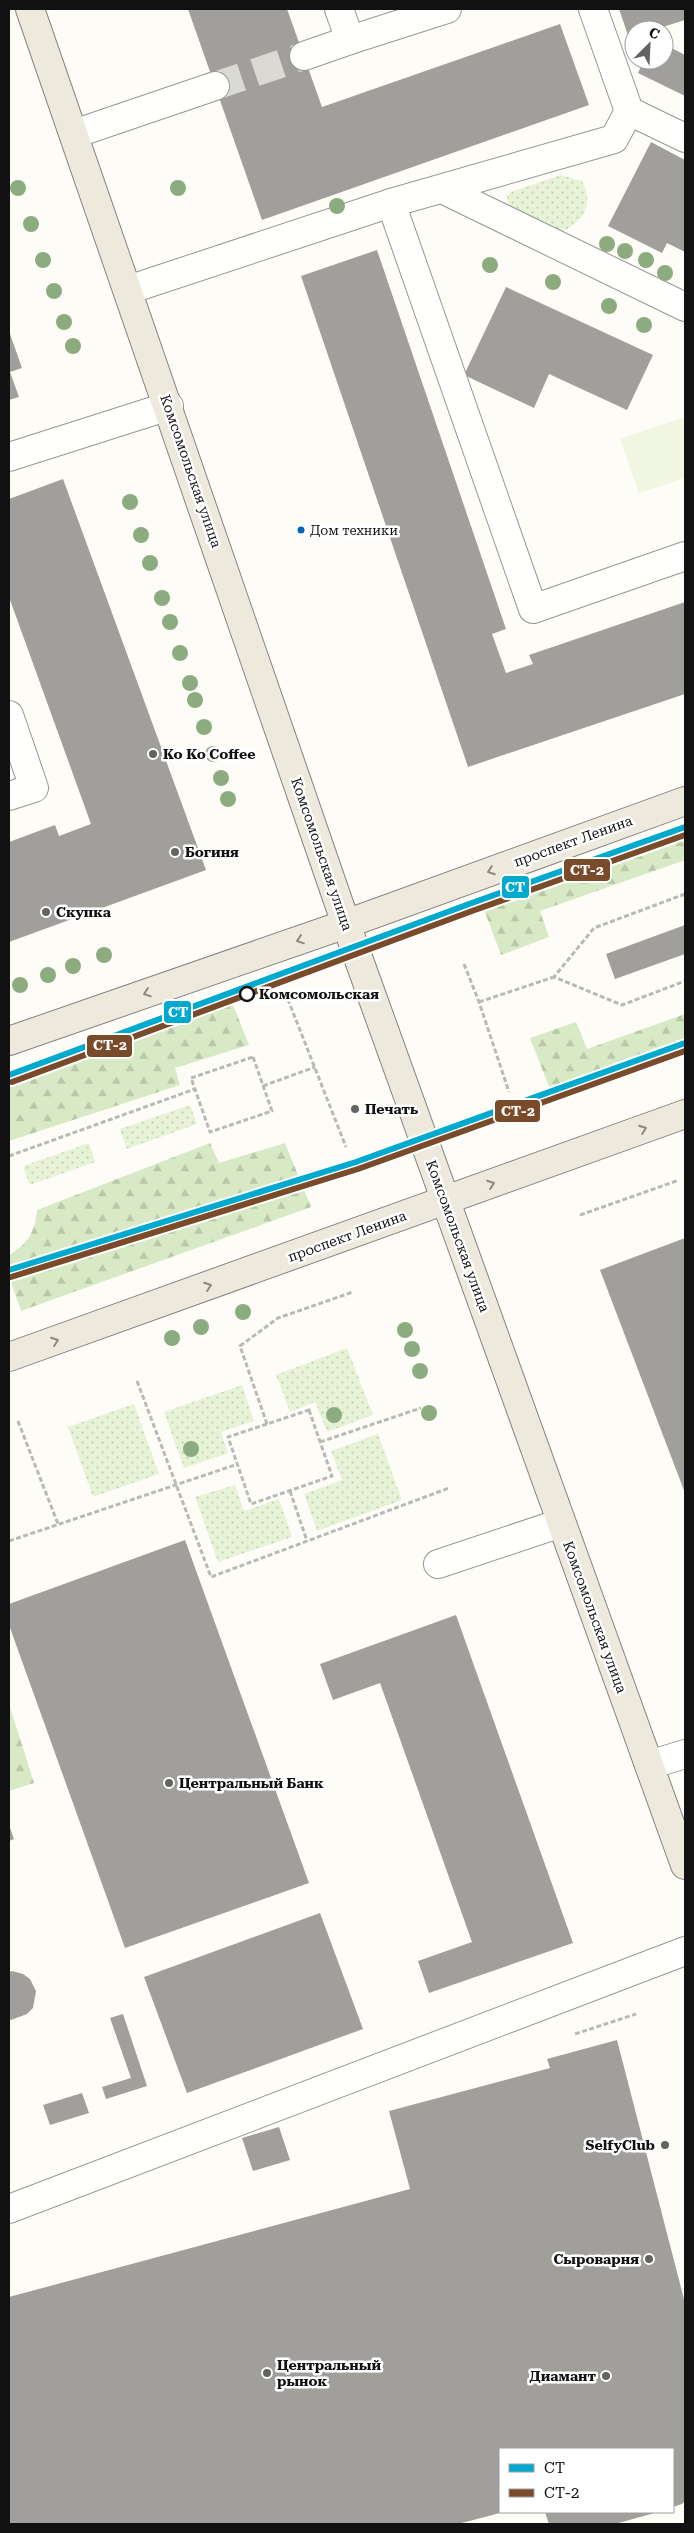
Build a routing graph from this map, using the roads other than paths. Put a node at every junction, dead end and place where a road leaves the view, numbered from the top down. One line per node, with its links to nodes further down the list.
1 (30, 9): 9 (main road, Комсомольская улица)
2 (339, 9): 5 (lane)
3 (447, 9): 5 (lane)
4 (593, 9): 8 (lane)
5 (350, 40): 6 (lane)
6 (304, 56)
7 (215, 86): 9 (lane)
8 (630, 111): 10 (lane); 11 (lane)
9 (74, 134): 13 (main road, Комсомольская улица)
10 (685, 138)
11 (442, 189): 12 (lane); 14 (lane)
12 (390, 203): 13 (lane); 17 (lane)
13 (128, 290): 15 (main road, Комсомольская улица)
14 (685, 307)
15 (169, 406): 16 (lane); 21 (main road, Комсомольская улица)
16 (9, 457)
17 (685, 556)
18 (9, 715): 19 (lane)
19 (9, 796)
20 (685, 801): 21 (main road, проспект Ленина, one-way to 21)
21 (346, 924): 22 (main road, проспект Ленина, one-way to 22); 24 (main road, Комсомольская улица)
22 (9, 1041)
23 (685, 1114): 24 (main road, проспект Ленина, one-way to 23)
24 (445, 1201): 25 (main road, проспект Ленина, one-way to 24); 26 (main road, Комсомольская улица)
25 (9, 1357)
26 (561, 1523): 27 (lane); 29 (main road, Комсомольская улица)
27 (438, 1564)
28 (685, 1754): 29 (lane)
29 (649, 1766): 30 (main road, Комсомольская улица)
30 (685, 1865)
31 (685, 1951): 32 (lane)
32 (9, 2209)

